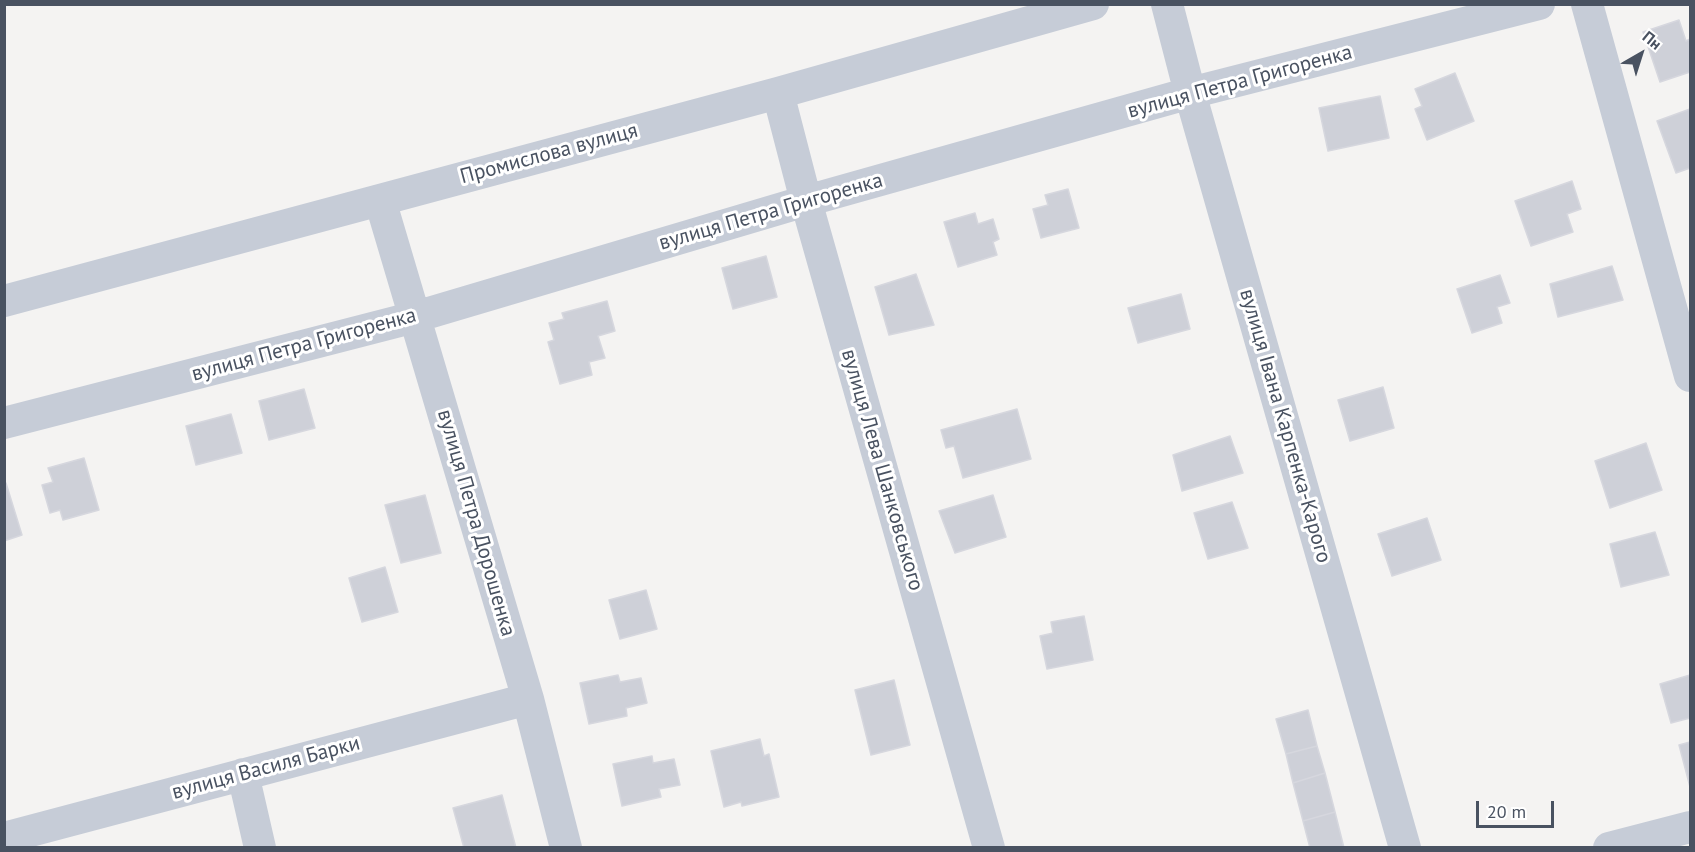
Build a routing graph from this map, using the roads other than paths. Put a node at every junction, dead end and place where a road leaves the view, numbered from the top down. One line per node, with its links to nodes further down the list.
1 (1093, 4): 5 (street, Промислова вулиця)
2 (1167, 4): 6 (street, вулиця Івана Карпенка-Карого)
3 (1539, 4): 6 (street, вулиця Петра Григоренка)
4 (1587, 4): 11 (street)
5 (778, 93): 7 (street, Промислова вулиця); 8 (street, вулиця Лева Шанковського)
6 (1190, 93): 8 (street, вулиця Петра Григоренка); 20 (street, вулиця Івана Карпенка-Карого)
7 (380, 200): 9 (street, Промислова вулиця); 10 (street, вулиця Петра Дорошенка)
8 (806, 201): 10 (street, вулиця Петра Григоренка); 19 (street, вулиця Лева Шанковського)
9 (4, 301)
10 (415, 316): 12 (street, вулиця Петра Григоренка); 13 (street, вулиця Петра Дорошенка)
11 (1690, 376)
12 (4, 423)
13 (528, 699): 14 (street, вулиця Василя Барки); 18 (street, вулиця Петра Дорошенка)
14 (243, 774): 16 (street, вулиця Василя Барки); 17 (street)
15 (1690, 827): 21 (street)
16 (4, 838)
17 (260, 848)
18 (566, 848)
19 (989, 848)
20 (1405, 848)
21 (1609, 848)

